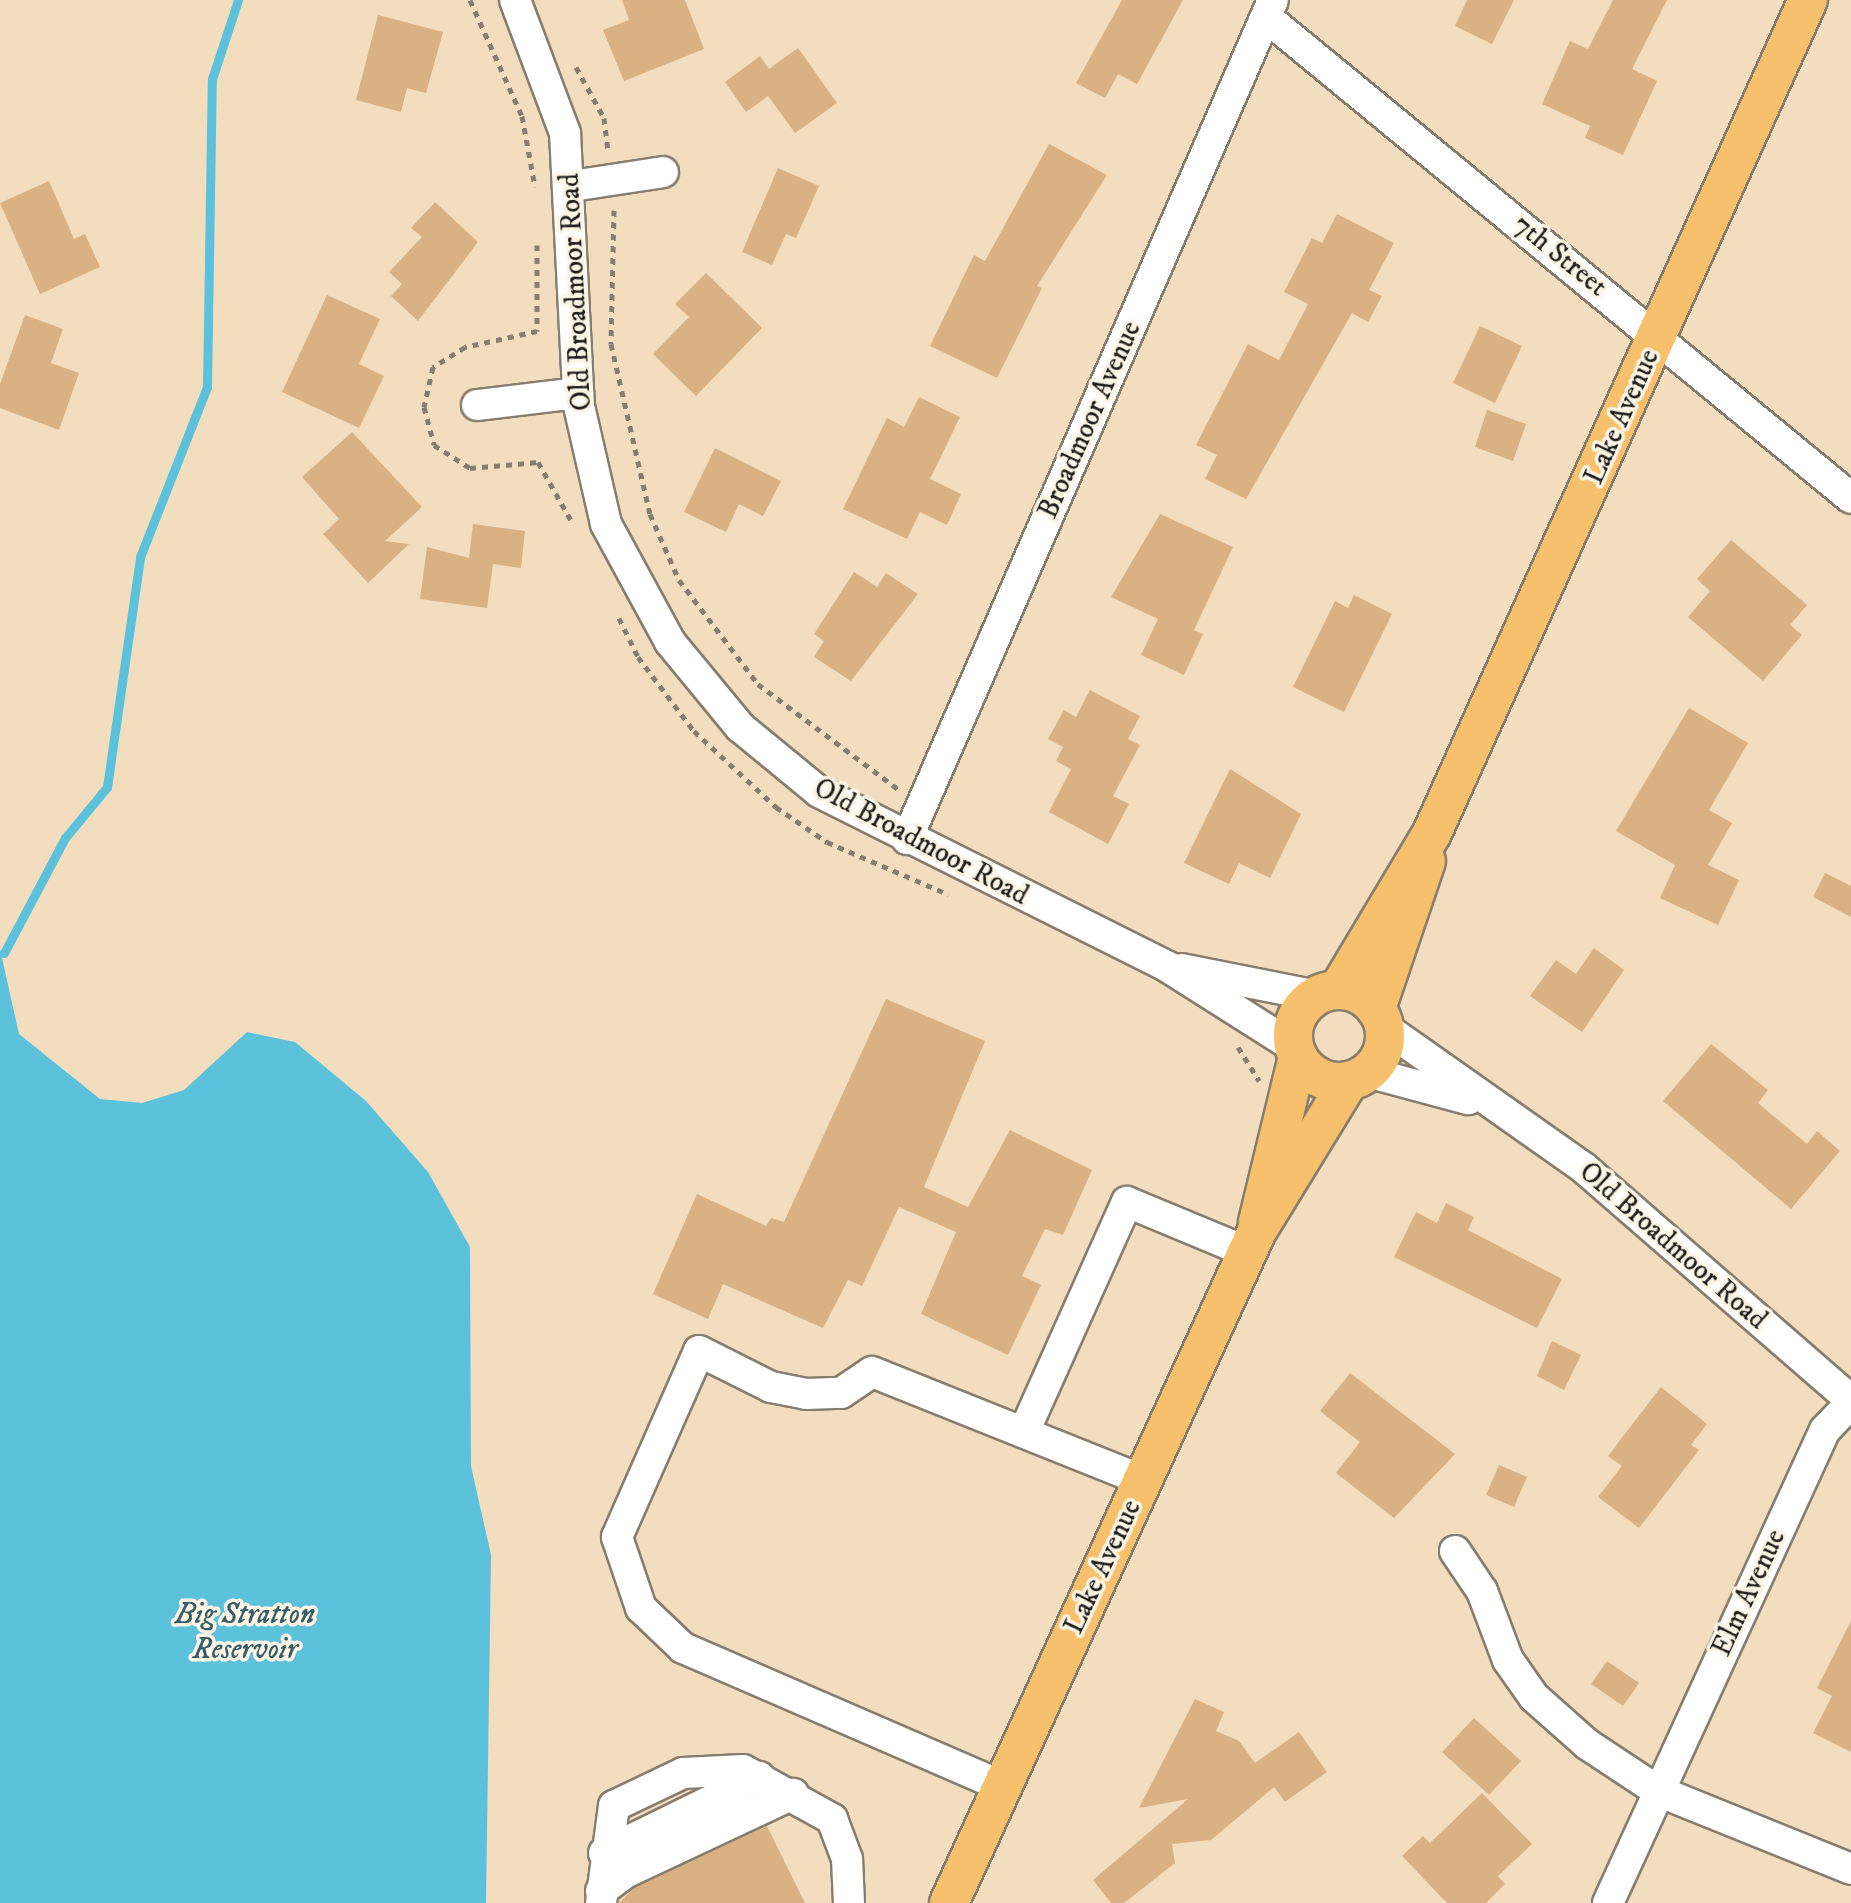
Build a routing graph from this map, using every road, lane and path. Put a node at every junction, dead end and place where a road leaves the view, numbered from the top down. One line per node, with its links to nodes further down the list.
1 (470, 0): 9 (path)
2 (515, 0): 8 (street, Old Broadmoor Road)
3 (1808, 0): 11 (main road, Lake Avenue)
4 (1269, 8): 11 (street, 7th Street); 17 (street, Broadmoor Avenue)
5 (572, 58): 7 (path)
6 (663, 172): 7 (street)
7 (611, 179): 8 (street); 17 (path)
8 (572, 186): 12 (street, Old Broadmoor Road)
9 (538, 205)
10 (538, 236): 15 (path)
11 (1658, 336): 14 (street, 7th Street); 18 (main road, Lake Avenue)
12 (578, 393): 13 (street); 19 (street, Old Broadmoor Road)
13 (477, 405)
14 (1851, 498)
15 (580, 538)
16 (612, 604): 20 (path)
17 (923, 804): 19 (street, Broadmoor Avenue)
18 (1432, 833): 22 (main road, Lake Avenue); 23 (main road, Lake Avenue)
19 (907, 839): 21 (street, Old Broadmoor Road)
20 (957, 899)
21 (1168, 967): 22 (street, Old Broadmoor Road); 25 (street, Old Broadmoor Road)
22 (1327, 993): 23 (main road); 25 (main road)
23 (1380, 1018): 26 (main road); 28 (street, Old Broadmoor Road)
24 (1238, 1036): 27 (path)
25 (1296, 1052): 26 (main road); 29 (main road, Lake Avenue)
26 (1358, 1076): 28 (street, Old Broadmoor Road); 29 (main road, Lake Avenue)
27 (1262, 1094)
28 (1485, 1104): 30 (street, Old Broadmoor Road)
29 (1252, 1242): 31 (street); 32 (main road, Lake Avenue)
30 (1851, 1402): 36 (street, Elm Avenue)
31 (1024, 1432): 32 (street); 35 (street)
32 (1142, 1480): 35 (main road, Lake Avenue)
33 (1455, 1551): 36 (street)
34 (768, 1782): 38 (street); 38 (street); 39 (street)
35 (1002, 1786): 40 (main road, Lake Avenue)
36 (1658, 1791): 37 (street); 41 (street, Elm Avenue)
37 (1851, 1869)
38 (603, 1870)
39 (849, 1903)
40 (949, 1903)
41 (1608, 1903)

